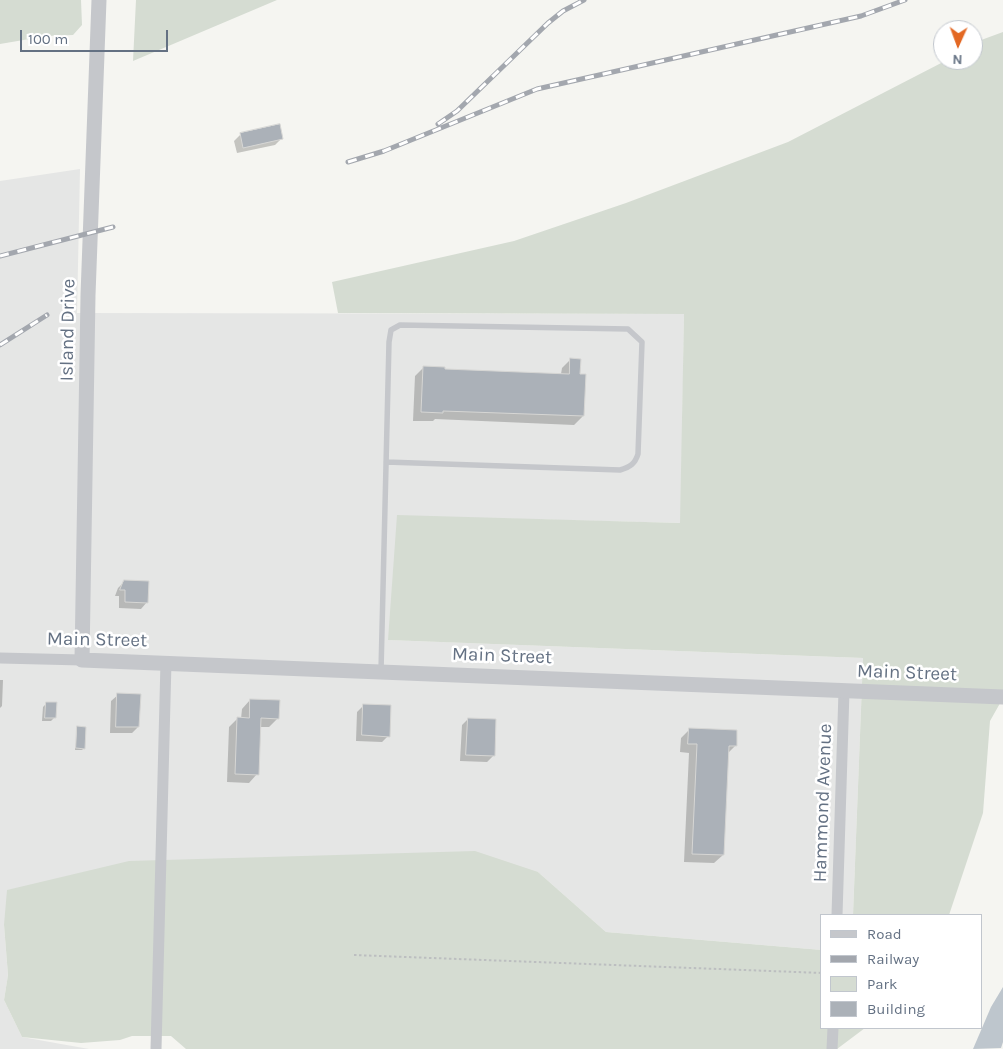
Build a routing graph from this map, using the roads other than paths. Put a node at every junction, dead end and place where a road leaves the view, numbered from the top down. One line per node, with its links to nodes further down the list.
1 (99, 0): 4 (street, Island Drive)
2 (386, 462): 2 (lane); 6 (lane)
3 (0, 658): 4 (street, Main Street)
4 (82, 660): 5 (street, Main Street)
5 (166, 662): 6 (street, Main Street); 11 (street)
6 (380, 671): 7 (street, Main Street)
7 (844, 691): 8 (street, Main Street); 9 (street, Hammond Avenue)
8 (1003, 697)
9 (836, 914)
10 (833, 1029): 12 (street)
11 (156, 1049)
12 (832, 1049)

